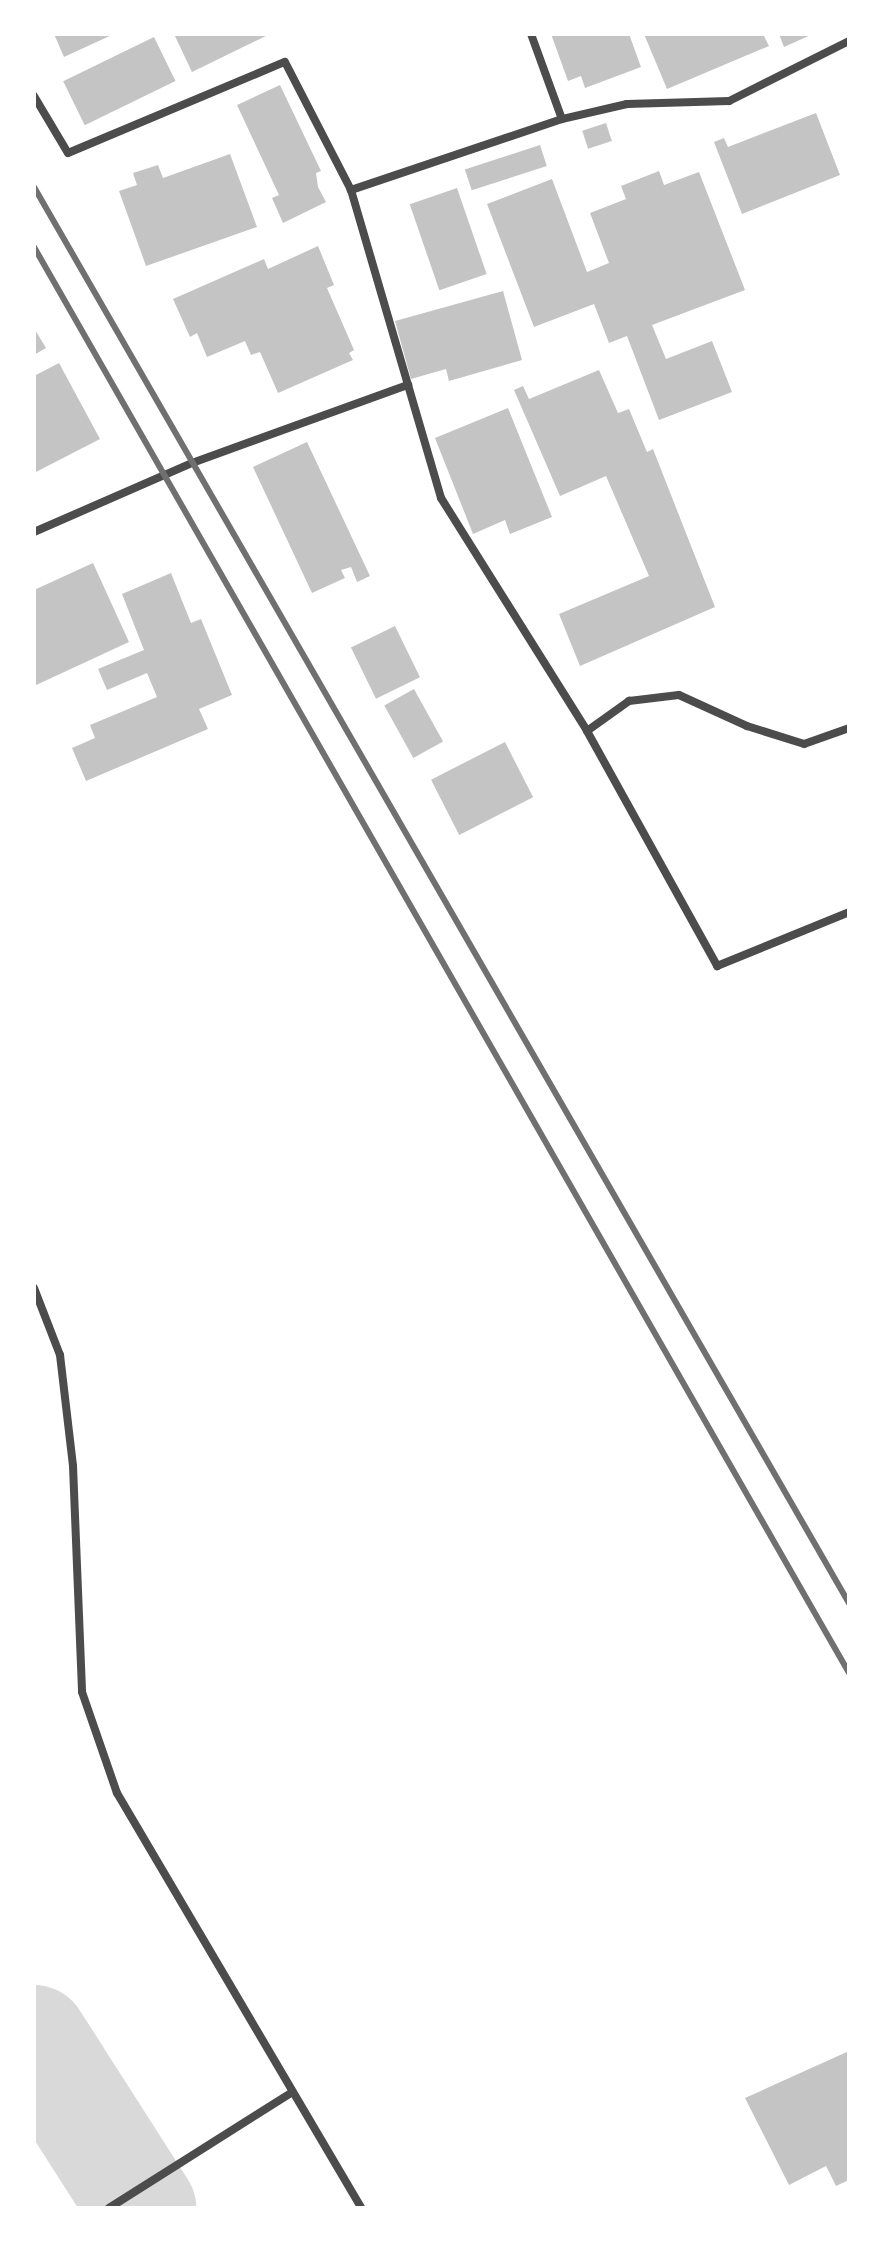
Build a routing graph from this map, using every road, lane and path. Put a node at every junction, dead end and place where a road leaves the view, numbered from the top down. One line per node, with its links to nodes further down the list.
1 (531, 34): 4 (street)
2 (849, 41): 4 (street)
3 (34, 96): 5 (street)
4 (562, 119): 5 (street)
5 (351, 190): 6 (street)
6 (408, 385): 7 (street); 9 (street)
7 (34, 532)
8 (849, 728): 9 (street)
9 (587, 731): 10 (street)
10 (849, 912)
11 (34, 1288): 12 (street)
12 (291, 2093): 13 (street); 14 (street)
13 (109, 2208)
14 (361, 2208)

